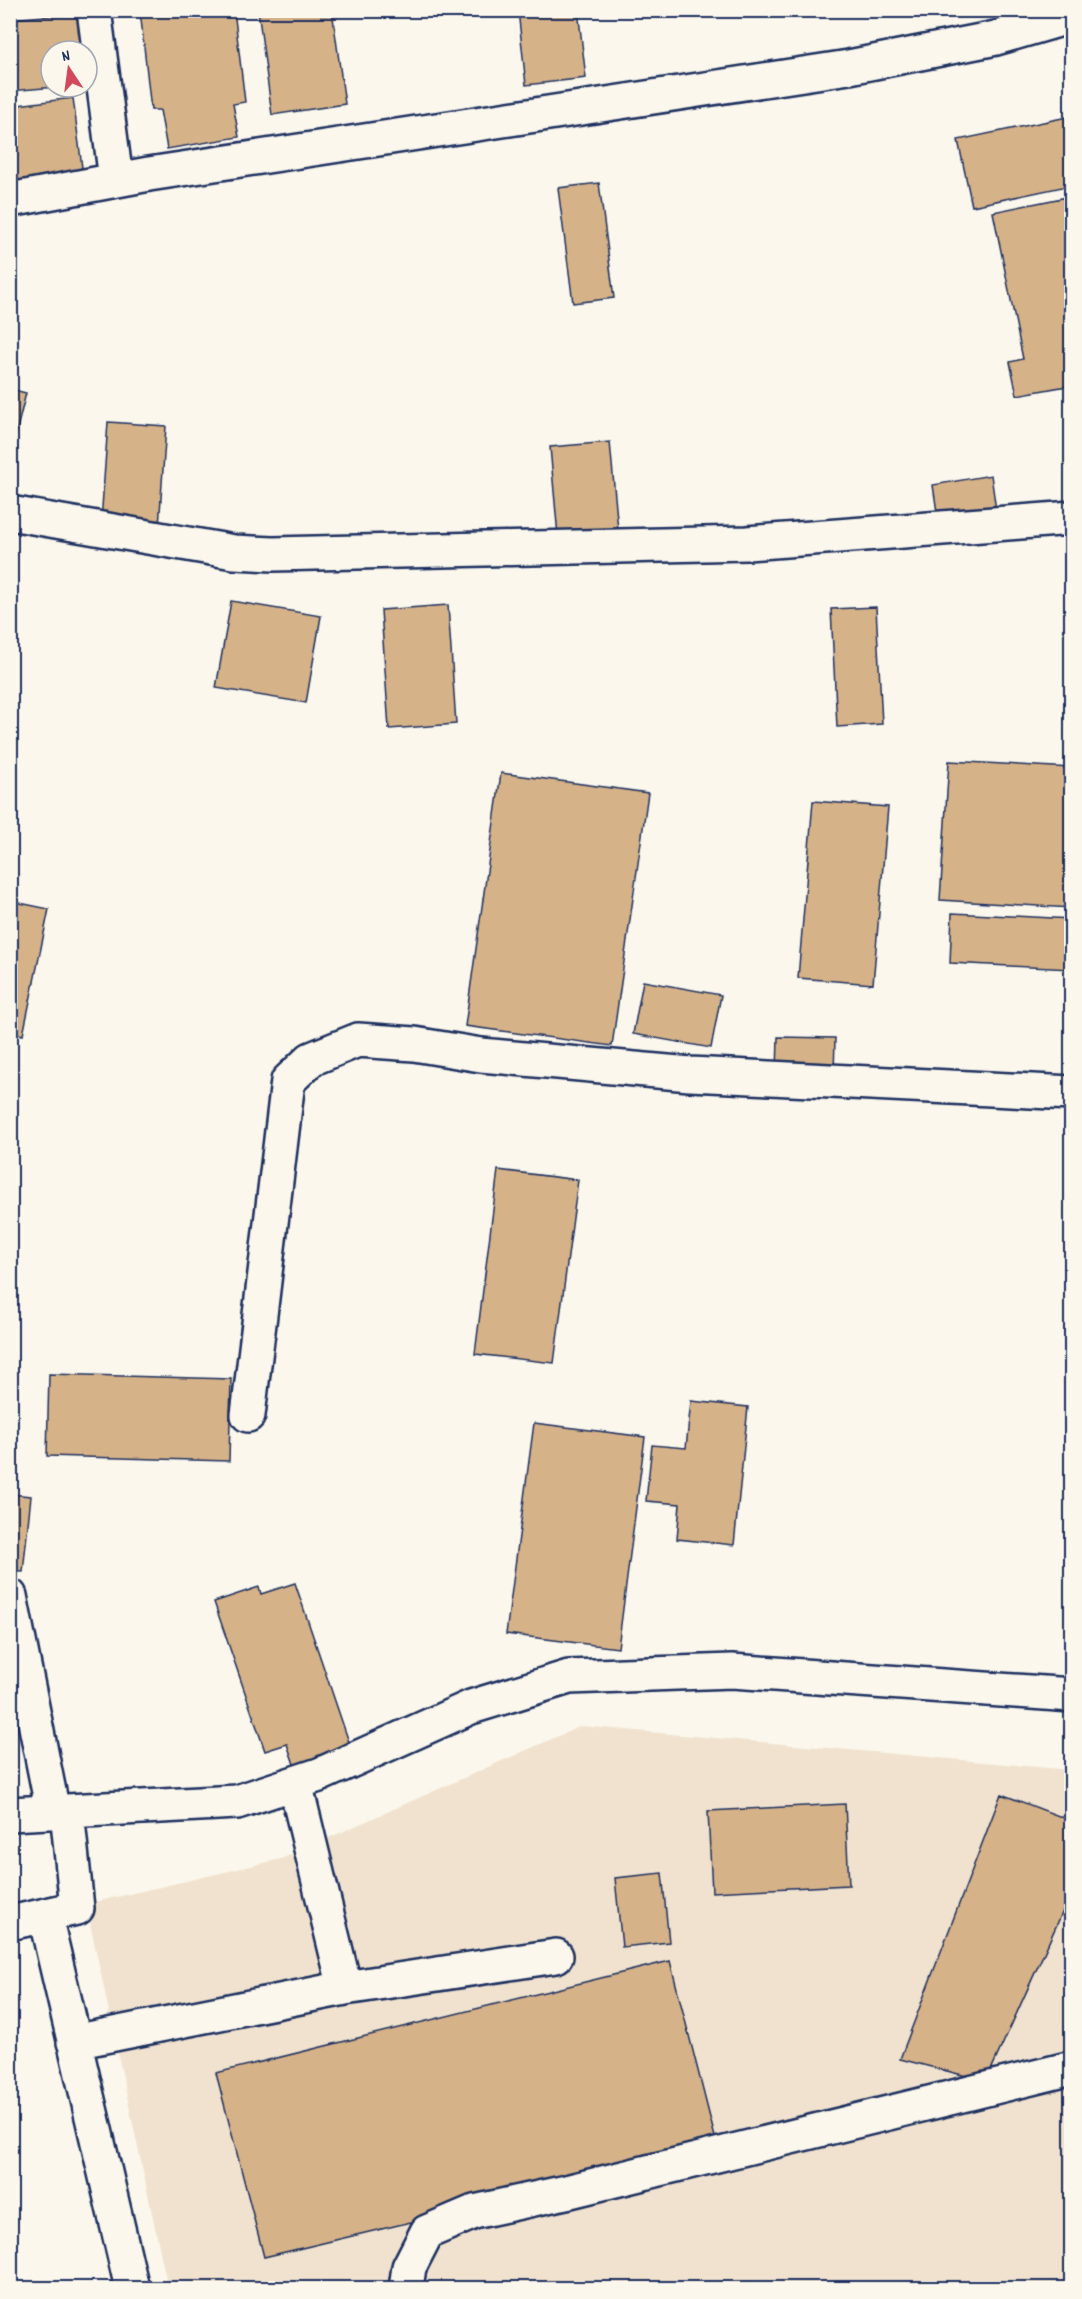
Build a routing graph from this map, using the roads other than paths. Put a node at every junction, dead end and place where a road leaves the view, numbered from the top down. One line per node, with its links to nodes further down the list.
1 (94, 10): 3 (street)
2 (1071, 16): 3 (street)
3 (116, 180): 4 (street)
4 (10, 200)
5 (10, 513): 6 (street)
6 (1071, 518)
7 (1071, 1094): 8 (street)
8 (248, 1415)
9 (10, 1596): 12 (street)
10 (1071, 1695): 11 (street)
11 (295, 1783): 12 (street); 17 (street)
12 (60, 1811): 13 (street); 14 (street)
13 (10, 1814)
14 (45, 1917): 15 (street); 18 (street)
15 (10, 1923)
16 (556, 1956): 17 (street)
17 (345, 1988): 18 (street)
18 (74, 2042): 20 (street)
19 (1071, 2068): 21 (street)
20 (132, 2289)
21 (406, 2289)

